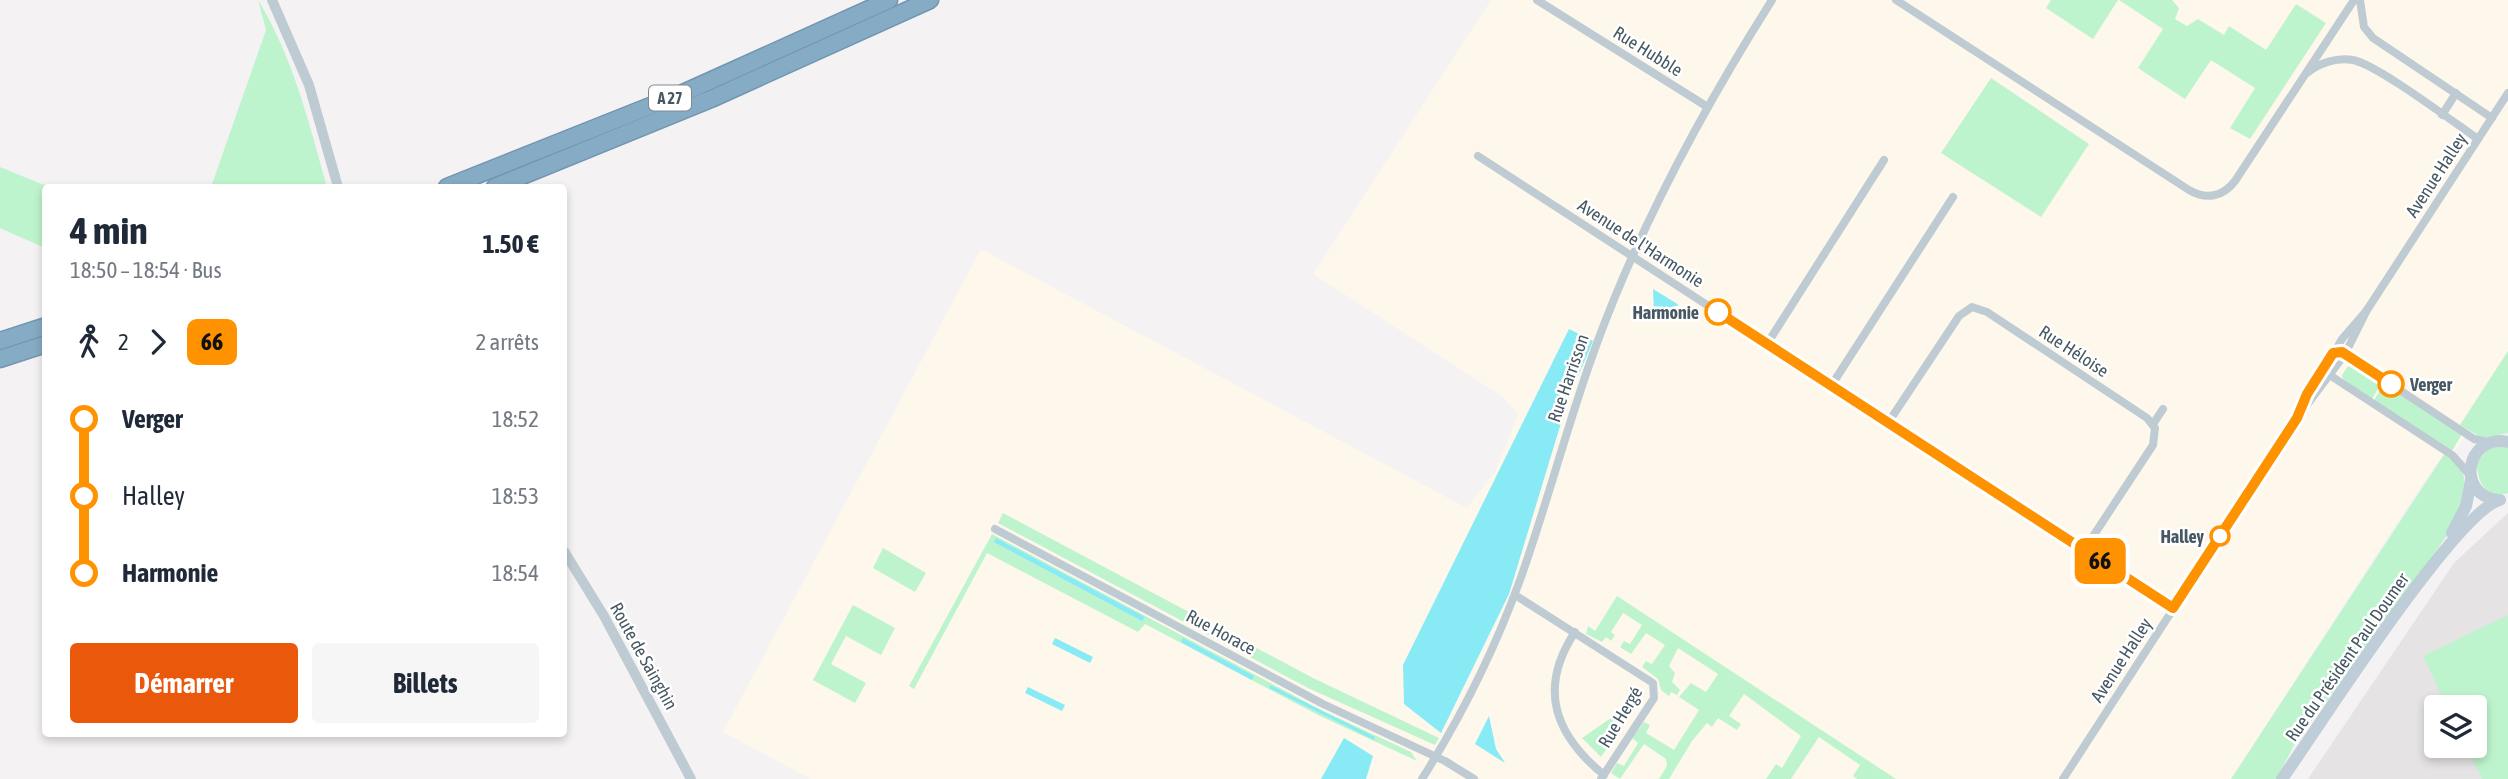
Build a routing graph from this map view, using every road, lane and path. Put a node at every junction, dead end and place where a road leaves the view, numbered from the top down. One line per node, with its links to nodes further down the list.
1 (272, 0): 18 (street)
2 (889, 0): 19 (highway, A 27)
3 (930, 0): 20 (highway, A 27)
4 (1537, 0): 12 (street, Rue Hubble)
5 (1772, 0): 12 (street, Rue Harrisson)
6 (1896, 0): 9 (street)
7 (2354, 0): 9 (street)
8 (2360, 0): 10 (street)
9 (2300, 80): 13 (street)
10 (2456, 93): 13 (street); 14 (street)
11 (2508, 93): 14 (street, Avenue Halley)
12 (1706, 106): 22 (street, Rue Harrisson)
13 (2442, 115): 15 (street)
14 (2492, 118): 15 (street, Avenue Halley)
15 (2478, 139): 23 (street, Avenue Halley)
16 (1478, 156): 22 (street, Avenue de l'Harmonie)
17 (1884, 160): 26 (street)
18 (337, 184)
19 (455, 184)
20 (502, 184)
21 (1953, 197): 33 (street)
22 (1633, 257): 26 (street, Avenue de l'Harmonie); 45 (street, Rue Harrisson)
23 (2367, 310): 28 (street, Avenue Halley); 29 (street, Avenue Halley)
24 (42, 327): 25 (highway)
25 (0, 341)
26 (1767, 344): 33 (street, Avenue de l'Harmonie)
27 (42, 345): 30 (highway)
28 (2333, 353): 29 (street); 31 (street, Avenue Halley)
29 (2345, 354): 32 (street, Avenue Halley); 38 (street)
30 (0, 359)
31 (2325, 365): 32 (street); 35 (street, Avenue Halley)
32 (2330, 376): 35 (street, Avenue Halley); 39 (street)
33 (1831, 386): 36 (street, Avenue de l'Harmonie)
34 (2163, 409): 37 (street)
35 (2297, 418): 46 (street, Avenue Halley)
36 (1888, 423): 37 (street, Rue Héloise); 42 (street, Avenue de l'Harmonie)
37 (2153, 424): 42 (street)
38 (2502, 440): 39 (main road, Rue du Président Paul Doumer)
39 (2470, 478): 40 (main road); 43 (main road, Rue du Président Paul Doumer)
40 (2504, 500): 43 (main road, Rue du Président Paul Doumer)
41 (995, 529): 48 (street, Rue Horace)
42 (2084, 550): 46 (street, Avenue de l'Harmonie)
43 (2440, 555): 54 (main road, Rue du Président Paul Doumer)
44 (567, 556): 50 (street, Route de Sainghin)
45 (1515, 595): 47 (street, Rue Hergé); 48 (street, Rue Harrisson)
46 (2173, 608): 53 (street, Avenue Halley)
47 (1575, 632): 49 (street, Rue Hergé); 49 (street, Rue Hergé)
48 (1436, 757): 51 (street, Rue Harrisson); 52 (street, Rue Horace)
49 (1602, 777)
50 (691, 779)
51 (1422, 779)
52 (1474, 779)
53 (2063, 779)
54 (2282, 779)

